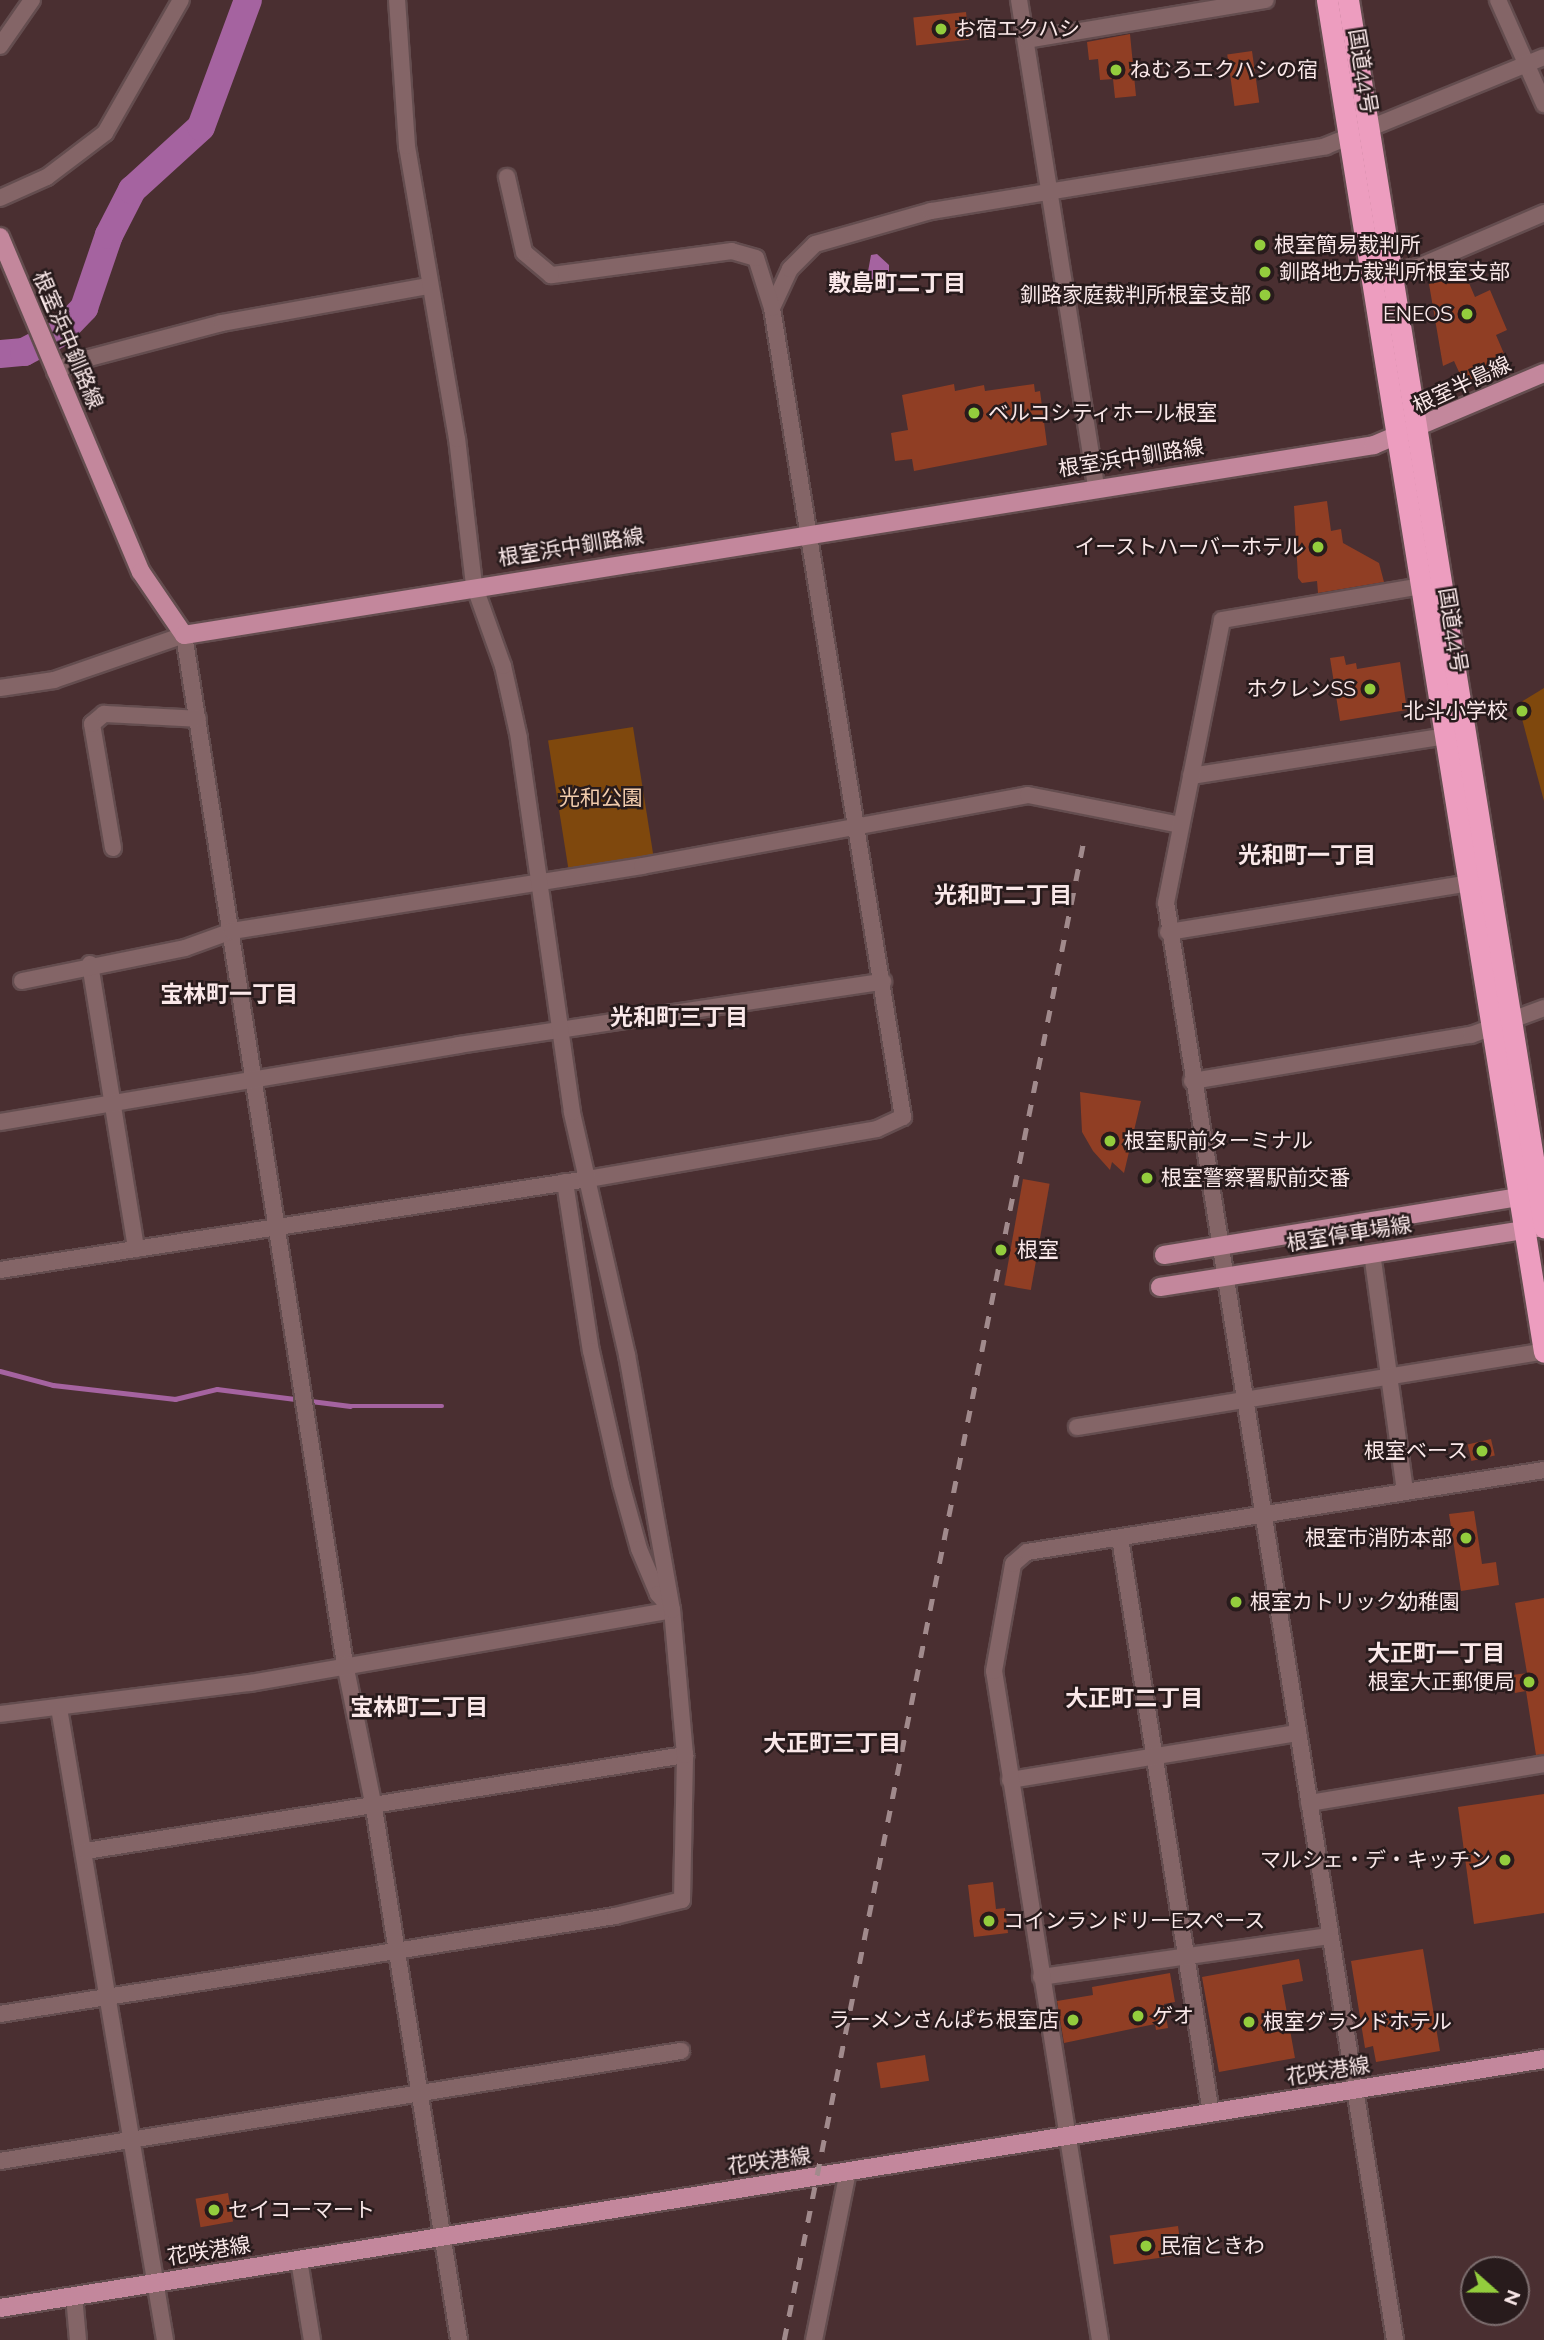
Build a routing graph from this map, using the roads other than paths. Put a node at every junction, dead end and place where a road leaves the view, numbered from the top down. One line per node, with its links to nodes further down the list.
1 (32, 0): 10 (street)
2 (397, 0): 22 (street)
3 (1019, 0): 9 (street)
4 (1266, 0): 9 (street)
5 (1327, 0): 15 (highway, 国道44号)
6 (1348, 0): 14 (highway, 国道44号)
7 (1499, 0): 12 (street)
8 (174, 3): 18 (street)
9 (1026, 40): 17 (street)
10 (0, 46)
11 (1544, 57): 12 (street)
12 (1527, 64): 13 (street); 14 (street)
13 (1544, 104)
14 (1370, 130): 15 (street); 21 (highway, 国道44号)
15 (1349, 137): 17 (street); 21 (highway, 国道44号)
16 (507, 177): 23 (street)
17 (1049, 190): 23 (street); 27 (street)
18 (0, 198)
19 (1544, 213): 21 (street)
20 (0, 237): 24 (main road, 根室浜中釧路線)
21 (1382, 273): 26 (highway, 国道44号)
22 (428, 286): 24 (street); 30 (street)
23 (772, 308): 28 (street)
24 (55, 372): 32 (main road, 根室浜中釧路線)
25 (1544, 373): 26 (main road, 根室半島線)
26 (1409, 433): 27 (main road, 根室浜中釧路線); 29 (highway, 国道44号); 31 (highway, 国道44号)
27 (1096, 486): 28 (main road, 根室浜中釧路線)
28 (808, 532): 30 (main road, 根室浜中釧路線); 38 (street)
29 (1443, 583): 31 (street); 48 (highway, 国道44号)
30 (474, 585): 32 (main road, 根室浜中釧路線); 40 (street)
31 (1421, 586): 35 (highway, 国道44号); 36 (street)
32 (184, 635): 33 (street); 34 (street)
33 (0, 688)
34 (198, 719): 39 (street); 42 (street)
35 (1446, 736): 36 (street); 41 (highway, 国道44号)
36 (1191, 776): 37 (street)
37 (1181, 825): 38 (street); 43 (street)
38 (855, 829): 40 (street); 46 (street)
39 (113, 848)
40 (541, 880): 42 (street); 49 (street)
41 (1469, 883): 43 (street); 50 (highway, 国道44号)
42 (232, 931): 44 (street); 51 (street)
43 (1168, 932): 52 (street)
44 (90, 964): 45 (street); 53 (street)
45 (22, 981)
46 (883, 982): 49 (street); 55 (street)
47 (1544, 1008): 48 (street)
48 (1514, 1021): 50 (street); 56 (highway, 国道44号)
49 (561, 1030): 51 (street); 55 (street)
50 (1492, 1030): 52 (street); 58 (highway, 国道44号)
51 (255, 1080): 53 (street); 60 (street)
52 (1192, 1080): 62 (street)
53 (114, 1101): 54 (street); 63 (street)
54 (0, 1122)
55 (588, 1179): 57 (street); 77 (street)
56 (1539, 1180): 58 (main road, 根室停車場線); 59 (highway, 国道44号)
57 (565, 1182): 60 (street); 77 (street)
58 (1514, 1190): 61 (highway, 国道44号); 62 (main road, 根室停車場線)
59 (1544, 1227): 61 (main road, 根室停車場線)
60 (279, 1228): 63 (street); 78 (street)
61 (1522, 1230): 64 (main road, 根室停車場線); 69 (highway, 国道44号)
62 (1218, 1246): 65 (main road, 根室停車場線); 67 (street)
63 (136, 1250): 66 (street)
64 (1372, 1253): 67 (main road, 根室停車場線); 70 (street)
65 (1164, 1255)
66 (0, 1270)
67 (1223, 1276): 68 (main road, 根室停車場線); 71 (street)
68 (1160, 1287)
69 (1544, 1351): 70 (street)
70 (1388, 1378): 71 (street); 74 (street)
71 (1243, 1401): 72 (street); 75 (street)
72 (1077, 1427)
73 (1544, 1470): 74 (street)
74 (1405, 1492): 75 (street)
75 (1263, 1515): 76 (street); 81 (street)
76 (1120, 1538): 83 (street); 85 (street)
77 (672, 1610): 78 (street); 82 (street)
78 (345, 1664): 79 (street); 87 (street)
79 (59, 1708): 80 (street); 88 (street)
80 (0, 1714)
81 (1298, 1733): 83 (street); 86 (street)
82 (685, 1755): 87 (street); 90 (street)
83 (1154, 1757): 85 (street); 91 (street)
84 (1544, 1764): 86 (street)
85 (1010, 1780): 92 (street)
86 (1308, 1803): 89 (street)
87 (374, 1808): 88 (street); 90 (street)
88 (86, 1851): 93 (street)
89 (1330, 1936): 91 (street); 97 (street)
90 (397, 1952): 93 (street); 98 (street)
91 (1188, 1953): 92 (street); 99 (street)
92 (1041, 1977): 100 (street)
93 (108, 1996): 94 (street); 101 (street)
94 (0, 2014)
95 (681, 2051): 98 (street)
96 (1544, 2059): 97 (main road, 花咲港線)
97 (1354, 2090): 99 (main road, 花咲港線); 115 (street)
98 (418, 2092): 101 (street); 104 (street)
99 (1211, 2113): 100 (main road, 花咲港線)
100 (1068, 2137): 103 (main road, 花咲港線); 114 (street)
101 (131, 2142): 102 (street); 106 (street)
102 (0, 2161)
103 (848, 2172): 104 (main road, 花咲港線); 113 (street)
104 (441, 2238): 105 (main road, 花咲港線); 112 (street)
105 (299, 2260): 106 (main road, 花咲港線); 111 (street)
106 (155, 2283): 107 (main road, 花咲港線); 110 (street)
107 (74, 2296): 108 (main road, 花咲港線); 109 (street)
108 (0, 2308)
109 (78, 2340)
110 (165, 2340)
111 (312, 2340)
112 (459, 2340)
113 (814, 2340)
114 (1100, 2340)
115 (1395, 2340)

